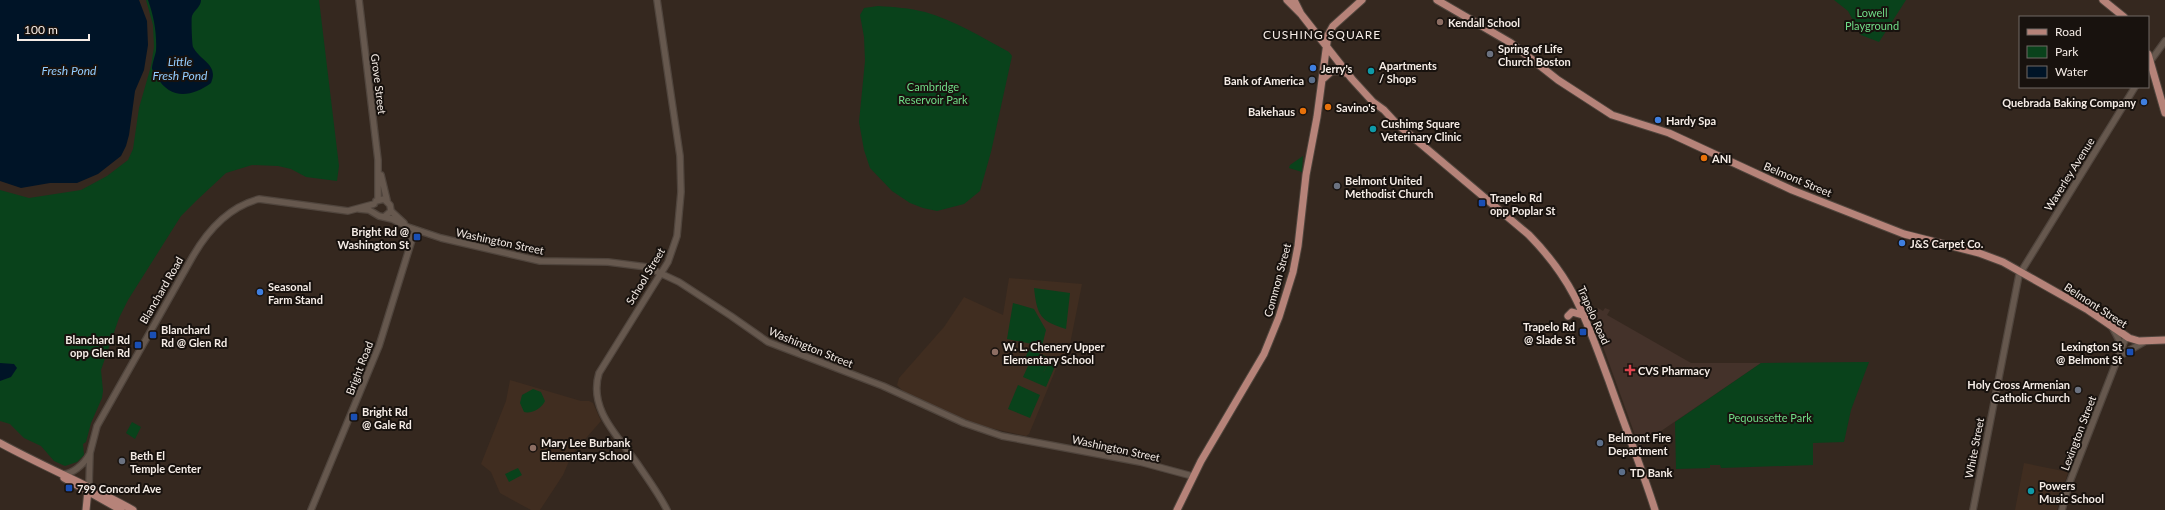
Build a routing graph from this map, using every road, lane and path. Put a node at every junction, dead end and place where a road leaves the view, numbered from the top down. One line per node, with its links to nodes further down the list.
1 (359, 0): 17 (street, Grove Street)
2 (657, 0): 27 (street, School Street)
3 (1287, 0): 8 (main road, Trapelo Road)
4 (1294, 0): 8 (main road, Trapelo Road)
5 (1362, 0): 11 (main road, Common Street)
6 (1438, 0): 26 (main road, Belmont Street)
7 (2103, 0): 9 (main road)
8 (1302, 14): 11 (main road, Trapelo Road)
9 (2123, 16)
10 (2165, 41): 12 (street)
11 (1326, 46): 13 (main road, Trapelo Road); 14 (main road, Common Street)
12 (2149, 60): 16 (main road)
13 (1348, 74): 14 (main road); 29 (main road, Trapelo Road)
14 (1322, 81): 38 (main road, Common Street)
15 (2134, 88): 26 (street, Waverley Avenue)
16 (2165, 113)
17 (379, 170): 18 (street, Grove Street); 19 (street, Grove Street)
18 (387, 200): 19 (street); 21 (street)
19 (376, 202): 20 (street, Blanchard Road); 22 (street)
20 (358, 209): 22 (street, Blanchard Road); 36 (street, Blanchard Road)
21 (391, 210): 23 (street); 24 (street)
22 (374, 212): 23 (street)
23 (384, 217): 24 (street, Washington Street)
24 (408, 228): 25 (street, Washington Street)
25 (415, 230): 27 (street, Washington Street); 43 (street, Bright Road)
26 (2020, 272): 30 (main road, Belmont Street); 47 (street, White Street)
27 (661, 273): 38 (street, Washington Street); 44 (street, School Street)
28 (1568, 316): 29 (main road)
29 (1586, 316): 46 (main road, Trapelo Road)
30 (2112, 327): 31 (main road, Belmont Street); 34 (street)
31 (2129, 338): 32 (main road, Belmont Street); 34 (street, Lexington Street)
32 (2151, 340): 33 (main road, Belmont Street); 34 (street)
33 (2165, 340)
34 (2121, 352): 48 (street, Lexington Street)
35 (0, 443): 37 (main road)
36 (90, 453): 37 (street); 39 (street, Blanchard Road)
37 (59, 474): 39 (main road)
38 (1192, 476): 45 (main road, Common Street)
39 (88, 489): 40 (main road, Blanchard Road); 41 (main road); 42 (main road)
40 (86, 510)
41 (121, 510)
42 (133, 510)
43 (311, 510)
44 (667, 510)
45 (1176, 510)
46 (1655, 510)
47 (1973, 510)
48 (2062, 510)

